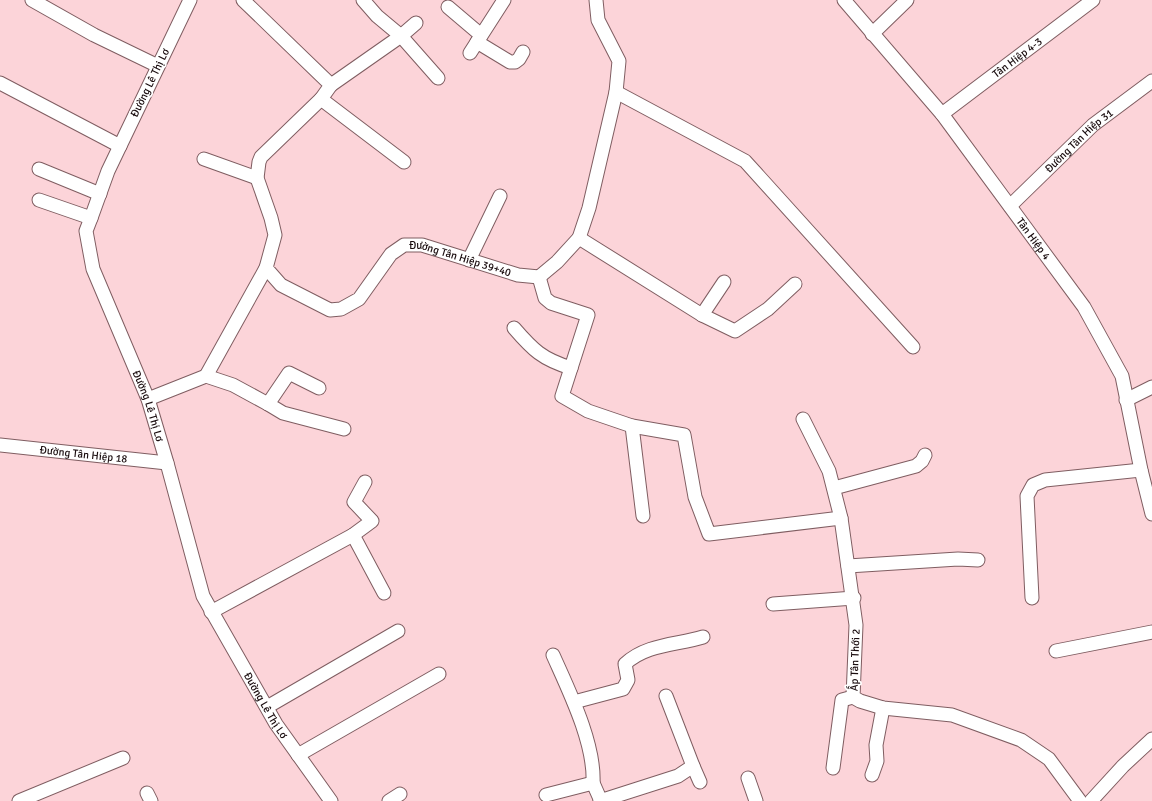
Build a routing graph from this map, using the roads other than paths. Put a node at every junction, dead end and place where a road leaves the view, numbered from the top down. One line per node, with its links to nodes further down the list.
1 (32, 0): 17 (street)
2 (190, 0): 17 (street, Đường Lê Thị Lơ)
3 (243, 0): 21 (street)
4 (363, 0): 13 (street)
5 (504, 0): 14 (street)
6 (596, 0): 22 (street)
7 (844, 0): 12 (street, Tân Hiệp 4)
8 (907, 0): 12 (street)
9 (1093, 0): 24 (street, Tân Hiệp 4-3)
10 (448, 7): 14 (street)
11 (416, 23): 13 (street)
12 (872, 34): 24 (street, Tân Hiệp 4)
13 (401, 36): 18 (street); 21 (street)
14 (479, 39): 15 (street); 16 (street)
15 (523, 52)
16 (470, 54)
17 (158, 66): 25 (street, Đường Lê Thị Lơ)
18 (438, 78)
19 (1152, 81): 33 (street, Đường Tân Hiệp 31)
20 (0, 83): 25 (street)
21 (331, 85): 23 (street)
22 (616, 92): 35 (street); 43 (street)
23 (321, 99): 27 (street); 29 (street)
24 (942, 114): 33 (street, Tân Hiệp 4)
25 (120, 146): 30 (street, Đường Lê Thị Lơ)
26 (204, 159): 29 (street)
27 (404, 162)
28 (39, 169): 30 (street)
29 (257, 178): 37 (street)
30 (100, 194): 34 (street, Đường Lê Thị Lơ)
31 (500, 196): 36 (street)
32 (39, 200): 34 (street)
33 (1010, 206): 49 (street, Tân Hiệp 4)
34 (91, 218): 48 (street, Đường Lê Thị Lơ)
35 (579, 238): 38 (street); 41 (street)
36 (469, 260): 37 (street, Đường Tân Hiệp 39+40); 38 (street, Đường Tân Hiệp 39+40)
37 (266, 268): 45 (street)
38 (539, 277): 44 (street)
39 (724, 282): 41 (street)
40 (795, 284): 41 (street)
41 (702, 315)
42 (514, 328): 44 (street)
43 (913, 347)
44 (571, 368): 52 (street)
45 (206, 376): 48 (street); 50 (street)
46 (1152, 387): 49 (street)
47 (319, 388): 50 (street)
48 (148, 399): 56 (street, Đường Lê Thị Lơ)
49 (1126, 400): 57 (street, Tân Hiệp 4)
50 (268, 404): 53 (street)
51 (803, 419): 59 (street, Ấp Tân Thới 2)
52 (632, 426): 61 (street); 62 (street)
53 (344, 429)
54 (0, 445): 56 (street, Đường Tân Hiệp 18)
55 (925, 456): 59 (street)
56 (167, 464): 70 (street, Đường Lê Thị Lơ)
57 (1141, 470): 60 (street, Tân Hiệp 4); 68 (street)
58 (366, 482): 63 (street)
59 (834, 488): 62 (street, Ấp Tân Thới 2)
60 (1152, 514)
61 (643, 516)
62 (841, 518): 65 (street, Ấp Tân Thới 2)
63 (353, 534): 66 (street); 70 (street)
64 (978, 560): 65 (street)
65 (848, 566): 67 (street, Ấp Tân Thới 2)
66 (384, 593)
67 (854, 598): 69 (street); 78 (street, Ấp Tân Thới 2)
68 (1032, 598)
69 (773, 604)
70 (211, 612): 80 (street, Đường Lê Thị Lơ)
71 (398, 631): 80 (street)
72 (1152, 632): 74 (street)
73 (703, 637): 79 (street)
74 (1056, 651)
75 (553, 655): 79 (street)
76 (439, 674): 83 (street)
77 (666, 696): 85 (street)
78 (853, 697): 81 (street, Ấp Tân Thới 2); 86 (street)
79 (574, 702): 90 (street)
80 (267, 707): 83 (street, Đường Lê Thị Lơ)
81 (883, 708): 87 (street); 97 (street, Ấp Tân Thới 2)
82 (1152, 739): 97 (street)
83 (298, 755): 94 (street, Đường Lê Thị Lơ)
84 (123, 758): 92 (street)
85 (693, 766): 89 (street); 95 (street)
86 (833, 768)
87 (872, 775)
88 (748, 778): 96 (street)
89 (700, 782)
90 (593, 783): 91 (street); 95 (street)
91 (546, 795)
92 (48, 796): 93 (street)
93 (19, 801)
94 (331, 801)
95 (600, 801)
96 (756, 801)
97 (1089, 801)

